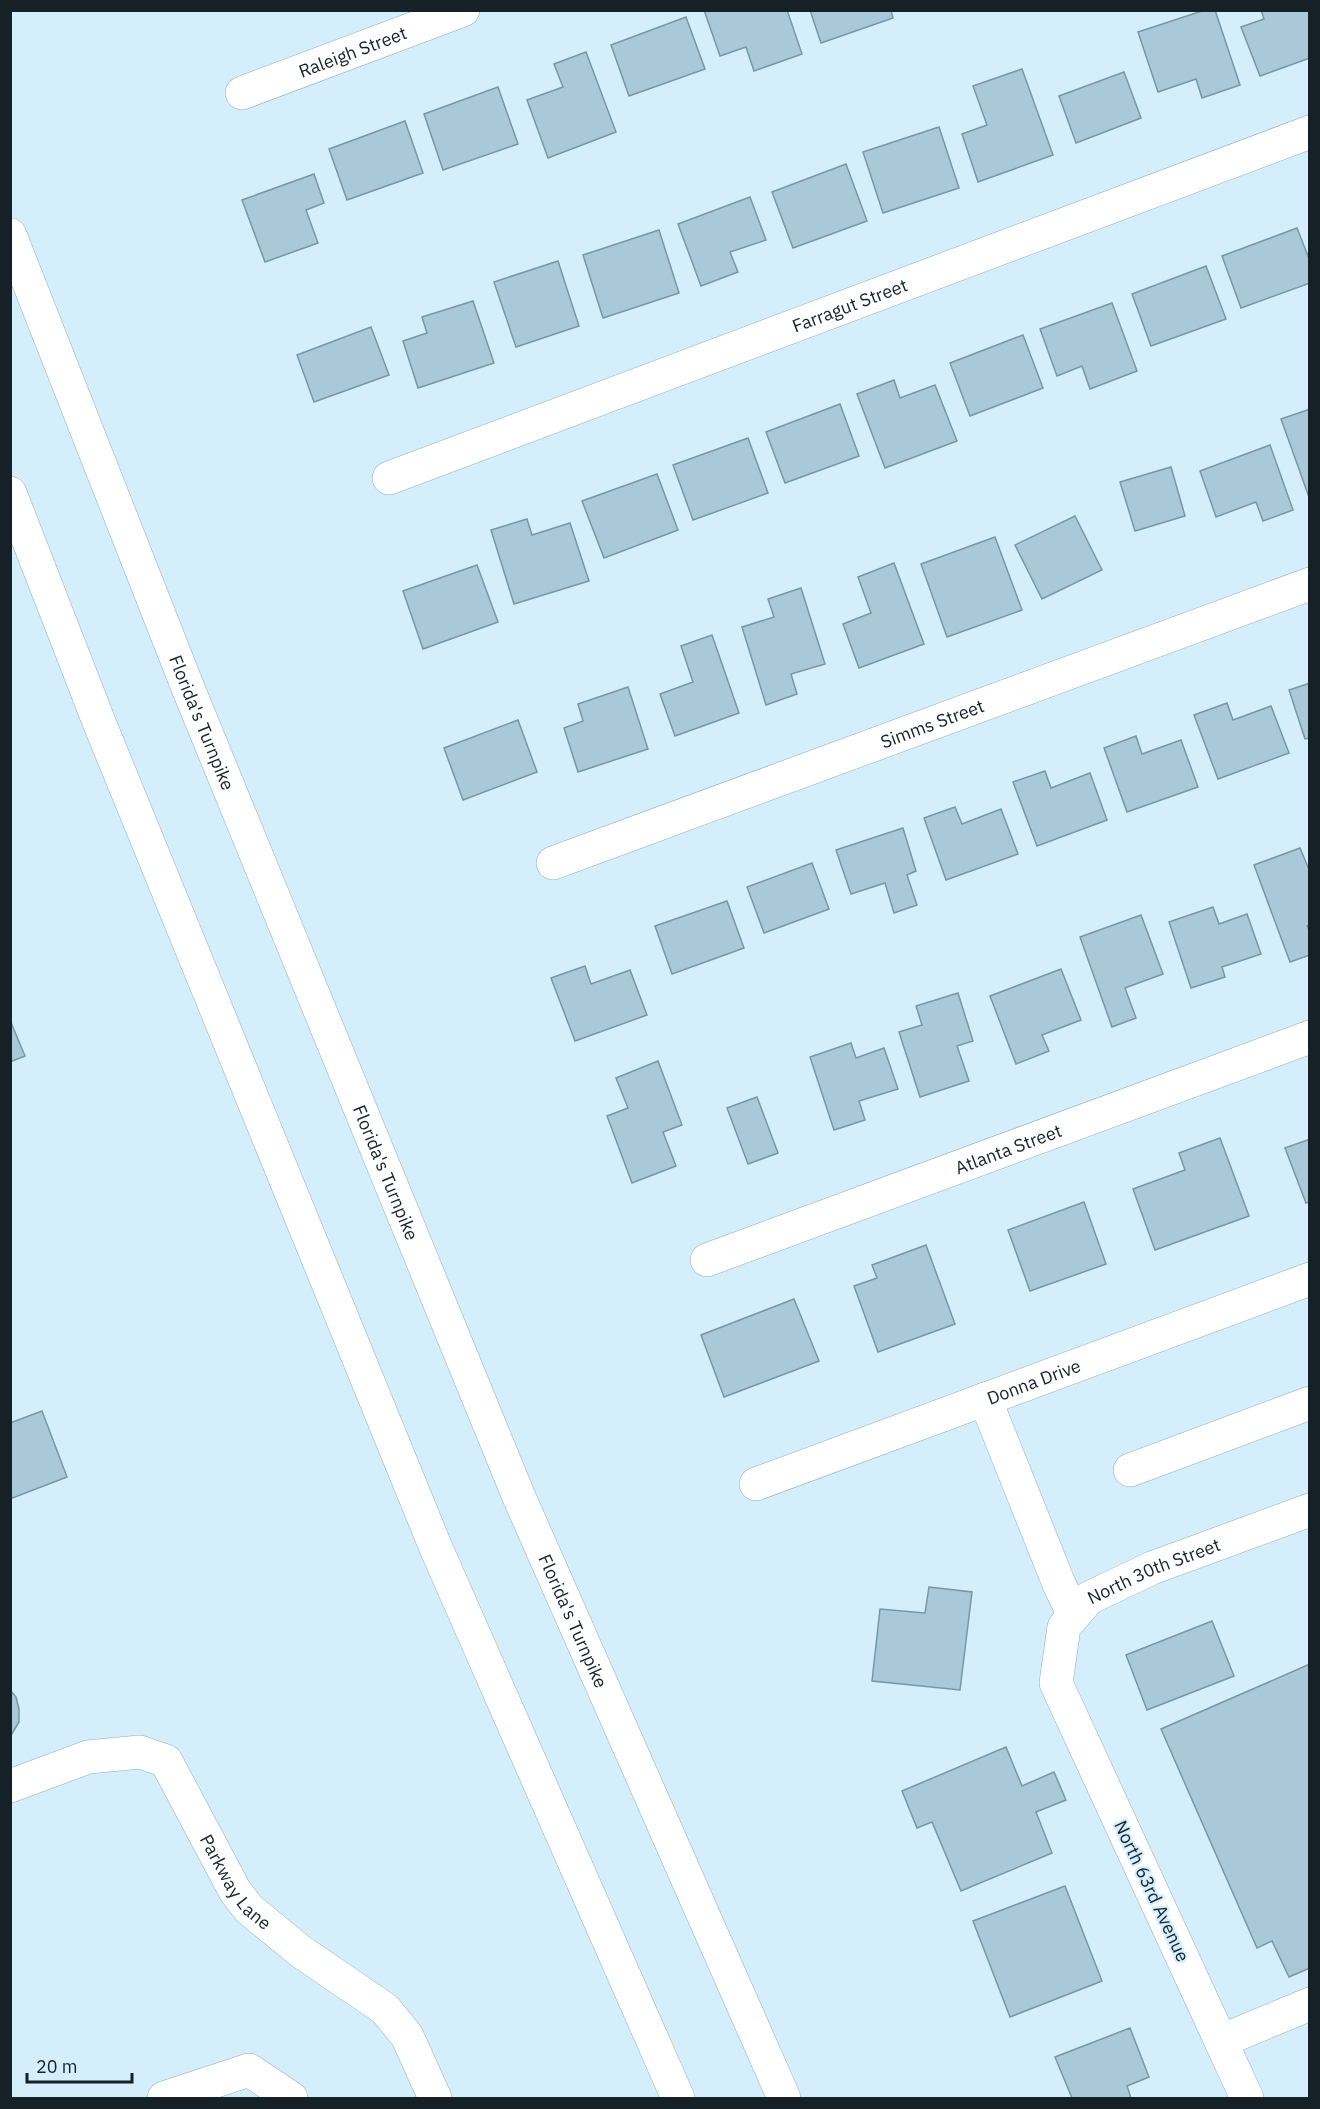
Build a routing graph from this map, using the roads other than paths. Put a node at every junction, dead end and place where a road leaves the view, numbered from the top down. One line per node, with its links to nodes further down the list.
1 (463, 10): 2 (main road, Raleigh Street)
2 (242, 93)
3 (1310, 132): 5 (main road, Farragut Street)
4 (10, 235): 26 (main road, Florida's Turnpike)
5 (390, 478)
6 (10, 493): 25 (main road)
7 (1310, 584): 8 (main road, Simms Street)
8 (553, 863)
9 (1310, 1038): 10 (main road, Atlanta Street)
10 (707, 1260)
11 (1310, 1279): 12 (main road, Donna Drive)
12 (985, 1399): 15 (main road, Donna Drive); 17 (main road)
13 (1310, 1403): 14 (main road)
14 (1130, 1470)
15 (756, 1484)
16 (1310, 1510): 17 (main road, North 30th Street)
17 (1074, 1615): 18 (main road, North 30th Street)
18 (1056, 1683): 21 (main road, North 63rd Avenue)
19 (10, 1786): 24 (main road, Parkway Lane)
20 (1308, 2009): 21 (main road)
21 (1221, 2041): 27 (main road, North 63rd Avenue)
22 (164, 2098): 23 (main road)
23 (291, 2098)
24 (435, 2098)
25 (678, 2098)
26 (784, 2098)
27 (1247, 2098)

